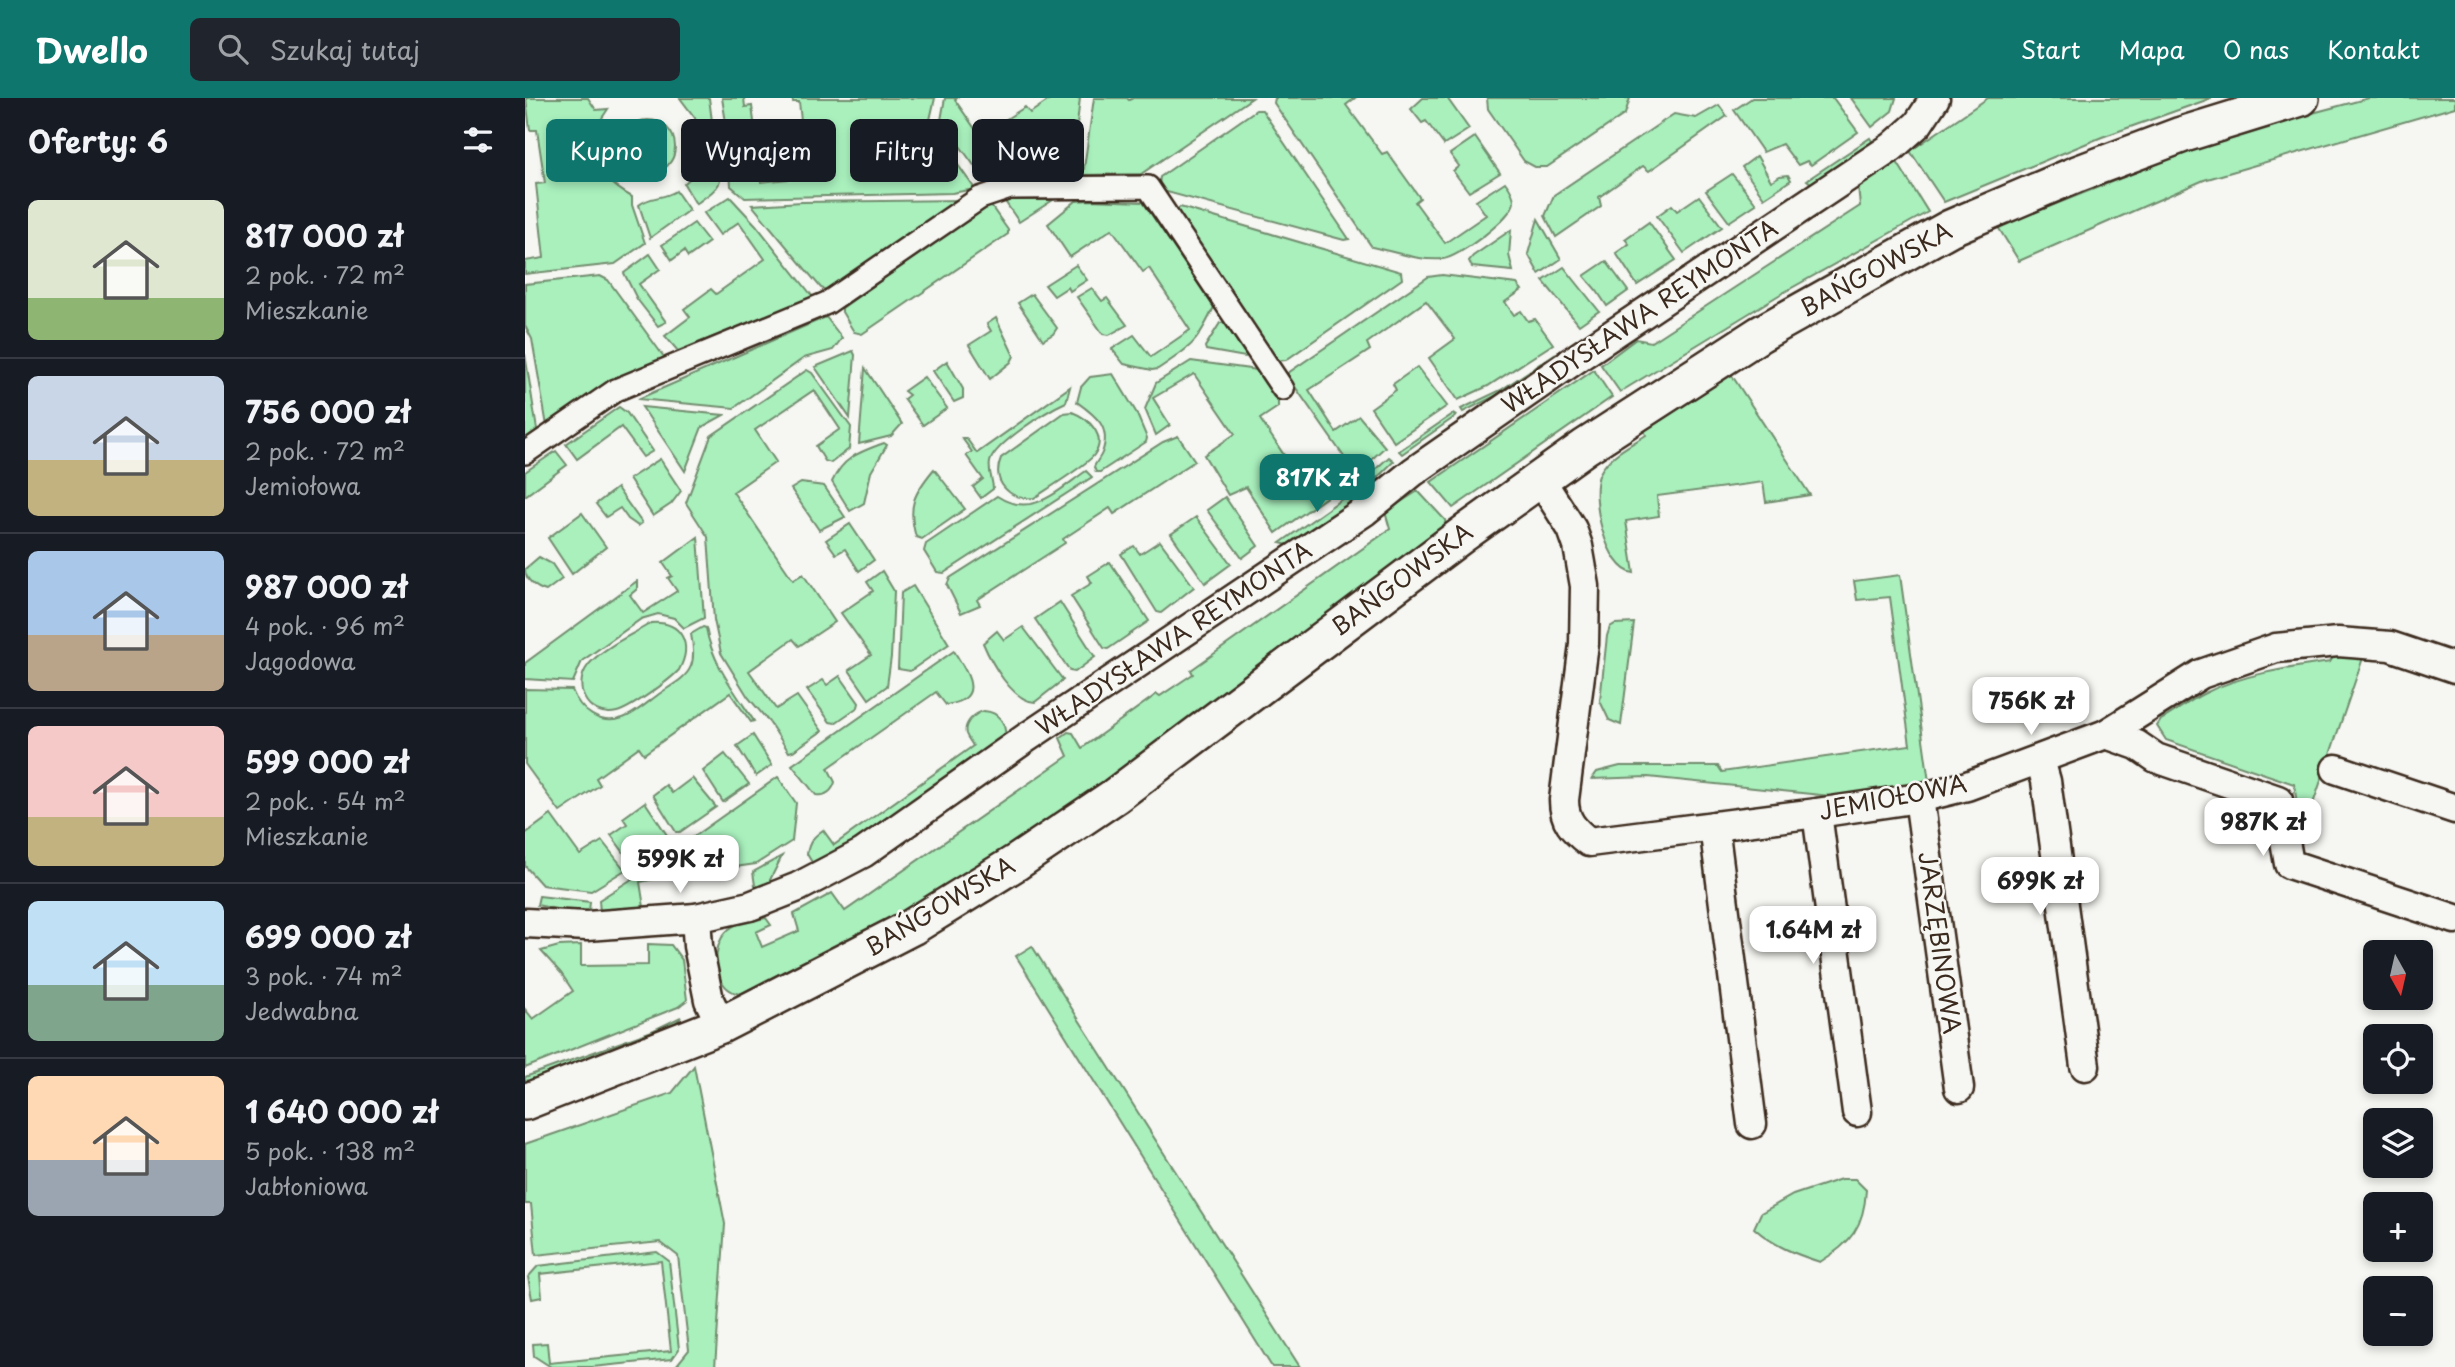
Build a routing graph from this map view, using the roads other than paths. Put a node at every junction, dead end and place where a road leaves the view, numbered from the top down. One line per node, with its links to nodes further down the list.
1 (1934, 98): 14 (street, WŁADYSŁAWA REYMONTA)
2 (2301, 98): 5 (street, BAŃGOWSKA)
3 (1283, 389): 4 (street)
4 (525, 453)
5 (1540, 479): 13 (street, JEMIOŁOWA); 17 (street, BAŃGOWSKA)
6 (2455, 668): 7 (street, JEMIOŁOWA)
7 (2106, 734): 8 (street, JEMIOŁOWA); 15 (street)
8 (2040, 760): 10 (street, JEMIOŁOWA); 18 (street)
9 (2336, 769): 11 (street)
10 (1919, 798): 12 (street, JEMIOŁOWA); 19 (street, JARZĘBINOWA)
11 (2455, 809)
12 (1817, 813): 13 (street, JEMIOŁOWA); 21 (street)
13 (1714, 826): 22 (street)
14 (696, 918): 16 (street, WŁADYSŁAWA REYMONTA); 17 (street)
15 (2455, 919)
16 (525, 923)
17 (721, 1025): 20 (street, BAŃGOWSKA)
18 (2085, 1066)
19 (1959, 1088)
20 (525, 1102)
21 (1857, 1112)
22 (1752, 1124)

